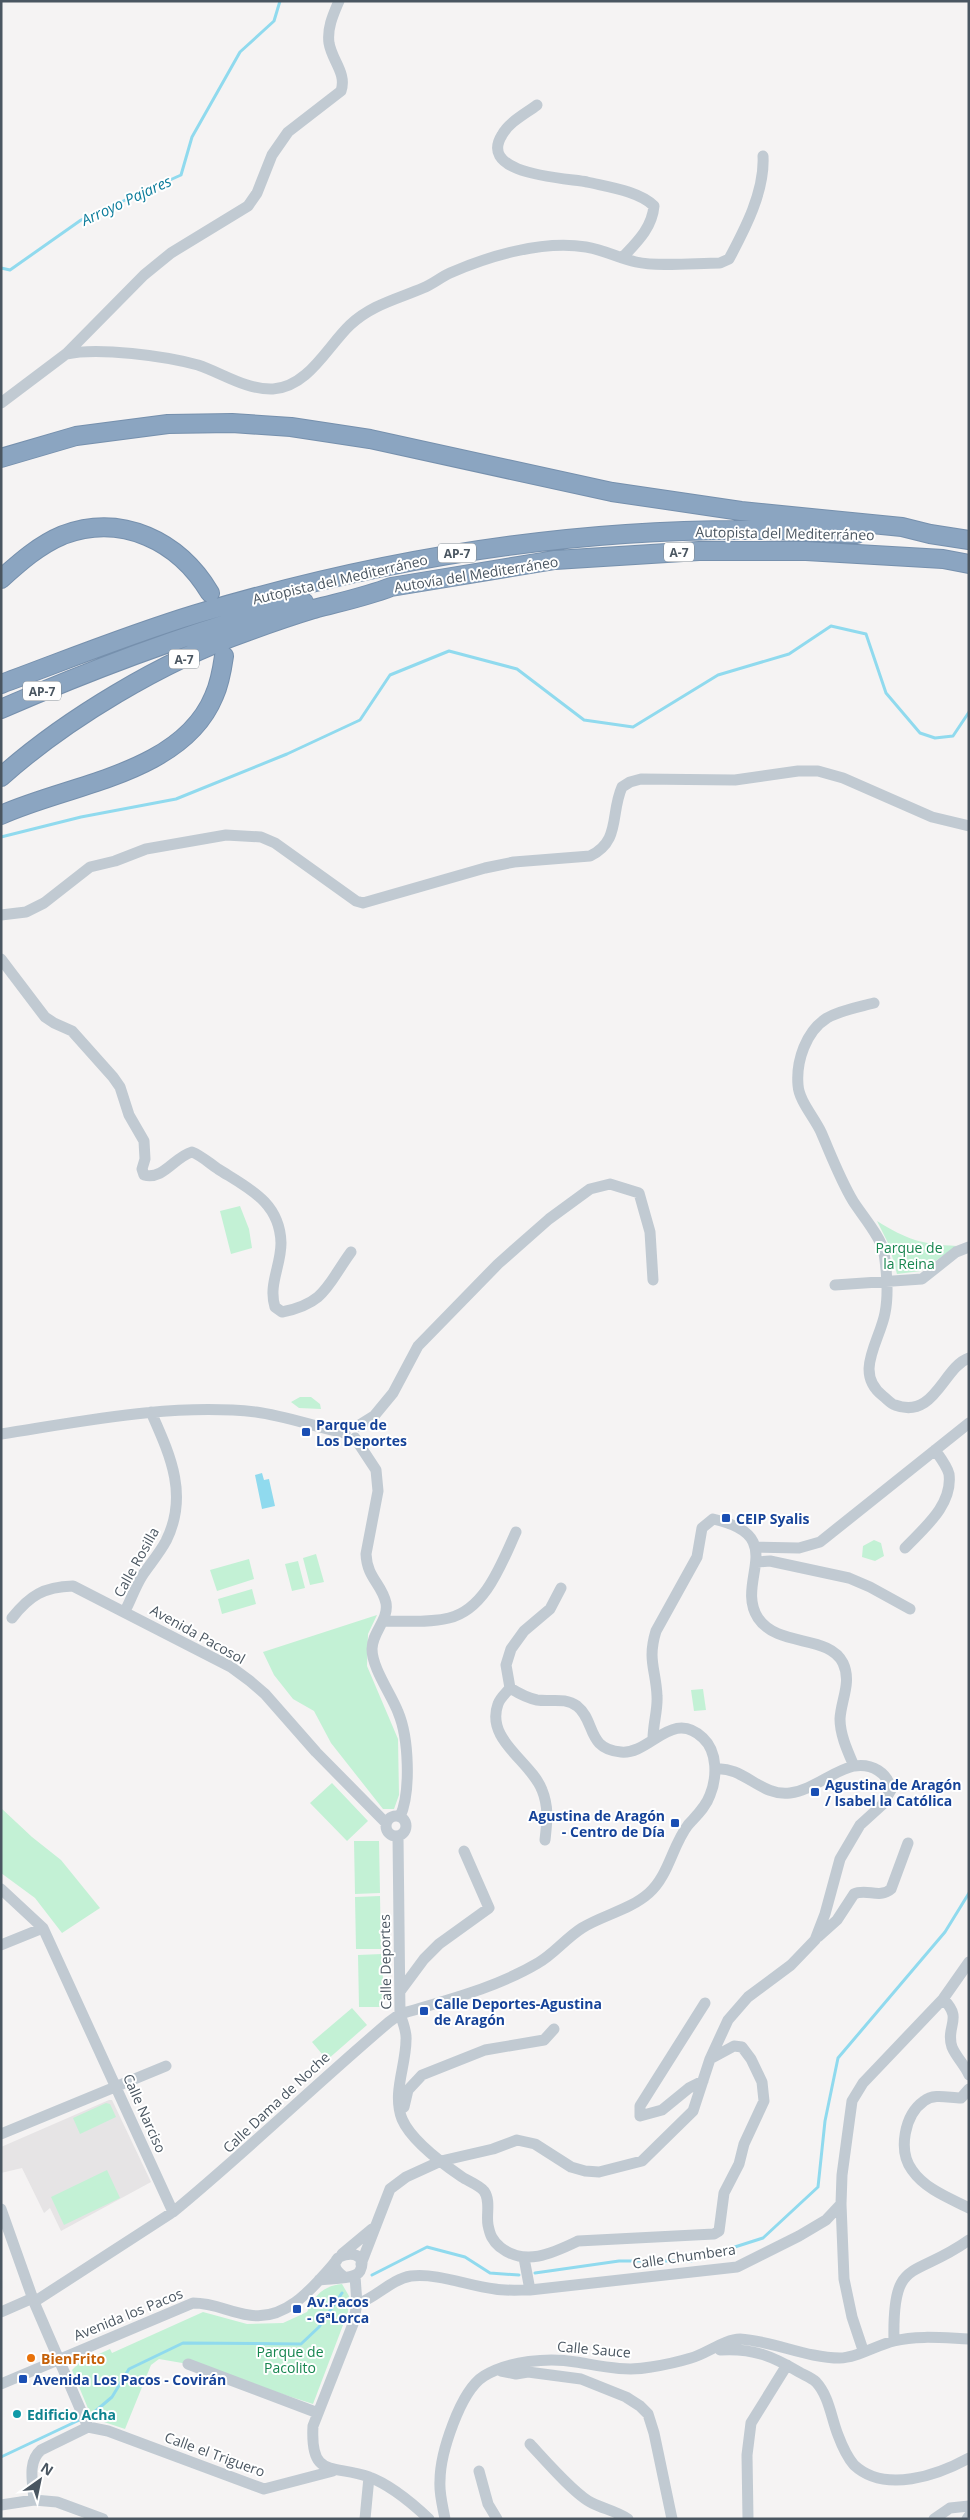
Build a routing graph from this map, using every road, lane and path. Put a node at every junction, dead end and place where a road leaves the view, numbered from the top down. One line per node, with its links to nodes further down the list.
1 (339, 1): 5 (street)
2 (537, 105): 4 (street)
3 (763, 156): 4 (street)
4 (623, 257): 5 (street)
5 (66, 354): 6 (street)
6 (1, 403)
7 (1, 458): 8 (highway)
8 (930, 534): 9 (highway); 15 (highway, Autopista del Mediterráneo / AP-7)
9 (969, 540)
10 (969, 564): 12 (highway, Autovía del Mediterráneo / A-7)
11 (1, 580): 13 (highway)
12 (391, 587): 16 (highway, Autopista del Mediterráneo / AP-7); 17 (highway, Autovía del Mediterráneo / A-7)
13 (210, 592)
14 (224, 656): 18 (highway)
15 (1, 684)
16 (1, 709)
17 (1, 778)
18 (1, 815)
19 (969, 826): 20 (street)
20 (1, 915)
21 (1, 959): 24 (street)
22 (874, 1003): 26 (street)
23 (969, 1247): 26 (street)
24 (351, 1252)
25 (653, 1280): 31 (street)
26 (888, 1281): 27 (street); 28 (street)
27 (835, 1285)
28 (969, 1358)
29 (151, 1412): 31 (street); 32 (street); 40 (street, Calle Rosilla)
30 (969, 1422): 33 (street)
31 (352, 1432): 42 (street)
32 (1, 1434)
33 (935, 1450): 35 (street); 36 (street)
34 (516, 1532): 42 (street)
35 (755, 1547): 37 (street); 44 (street)
36 (905, 1548)
37 (757, 1562): 39 (street); 45 (street)
38 (561, 1588): 43 (street)
39 (910, 1610)
40 (125, 1611): 41 (street, Avenida Pacosol); 48 (street, Avenida Pacosol)
41 (12, 1618)
42 (384, 1622): 47 (street)
43 (510, 1688): 44 (street); 50 (street)
44 (653, 1739): 46 (street)
45 (854, 1766): 46 (street); 54 (street, Avenida los Pacos)
46 (715, 1769): 63 (street)
47 (400, 1817): 48 (street); 49 (street)
48 (386, 1823): 49 (street)
49 (398, 1836): 60 (street, Calle Deportes)
50 (545, 1840)
51 (908, 1843): 55 (street)
52 (464, 1851): 60 (street)
53 (1, 1889): 56 (street, Calle Narciso)
54 (825, 1914): 55 (street); 57 (street, Avenida los Pacos)
55 (837, 1920): 57 (street)
56 (43, 1928): 58 (street); 69 (street, Calle Narciso)
57 (815, 1940): 65 (street, Avenida los Pacos)
58 (1, 1945)
59 (967, 1967): 61 (street)
60 (401, 1990): 63 (street, Calle Deportes)
61 (943, 2000): 67 (street); 74 (street)
62 (705, 2003): 68 (street)
63 (400, 2014): 71 (street, Calle Deportes); 77 (street, Calle Dama de Noche)
64 (554, 2029): 71 (street)
65 (710, 2059): 68 (street, Avenida los Pacos); 82 (street, Calle Chumbera)
66 (166, 2066): 69 (street)
67 (969, 2075)
68 (702, 2081): 73 (street, Avenida los Pacos)
69 (116, 2085): 72 (street); 77 (street, Calle Narciso)
70 (969, 2088): 75 (street)
71 (402, 2119): 73 (street)
72 (1, 2134)
73 (441, 2161): 78 (street, Avenida los Pacos); 82 (street)
74 (841, 2204): 86 (street, Calle Chumbera); 93 (street)
75 (969, 2208)
76 (1, 2209): 79 (street)
77 (173, 2212): 87 (street)
78 (373, 2228): 81 (street, Avenida los Pacos); 83 (street, Avenida los Pacos)
79 (6, 2238): 87 (street)
80 (969, 2240): 91 (street)
81 (339, 2257): 83 (street); 84 (street); 85 (street, Avenida los Pacos)
82 (524, 2258): 86 (street)
83 (361, 2264): 84 (street)
84 (349, 2277): 85 (street); 88 (street)
85 (319, 2280): 94 (street, Avenida los Pacos)
86 (530, 2290): 88 (street, Calle Chumbera)
87 (33, 2300): 89 (street); 94 (street)
88 (357, 2304): 99 (street)
89 (1, 2312)
90 (969, 2339): 91 (street, Calle Sauce)
91 (894, 2341): 93 (street, Calle Sauce)
92 (711, 2350): 93 (street, Calle Sauce); 96 (street); 97 (street, Calle Sauce)
93 (863, 2350)
94 (59, 2359): 98 (street, Avenida los Pacos); 100 (street)
95 (188, 2364): 99 (street)
96 (787, 2365): 102 (street); 116 (street)
97 (500, 2370): 112 (street, Calle Sauce); 115 (street)
98 (1, 2384)
99 (318, 2413): 103 (street)
100 (88, 2427): 103 (street, Calle el Triguero); 106 (street)
101 (530, 2444): 114 (street)
102 (969, 2458)
103 (333, 2471): 105 (street)
104 (479, 2472): 113 (street)
105 (369, 2477): 110 (street); 111 (street)
106 (34, 2500): 107 (street); 109 (street)
107 (1, 2505)
108 (969, 2506): 117 (street)
109 (103, 2519)
110 (365, 2519)
111 (429, 2519)
112 (445, 2519)
113 (497, 2519)
114 (628, 2519)
115 (672, 2519)
116 (748, 2519)
117 (934, 2519)

